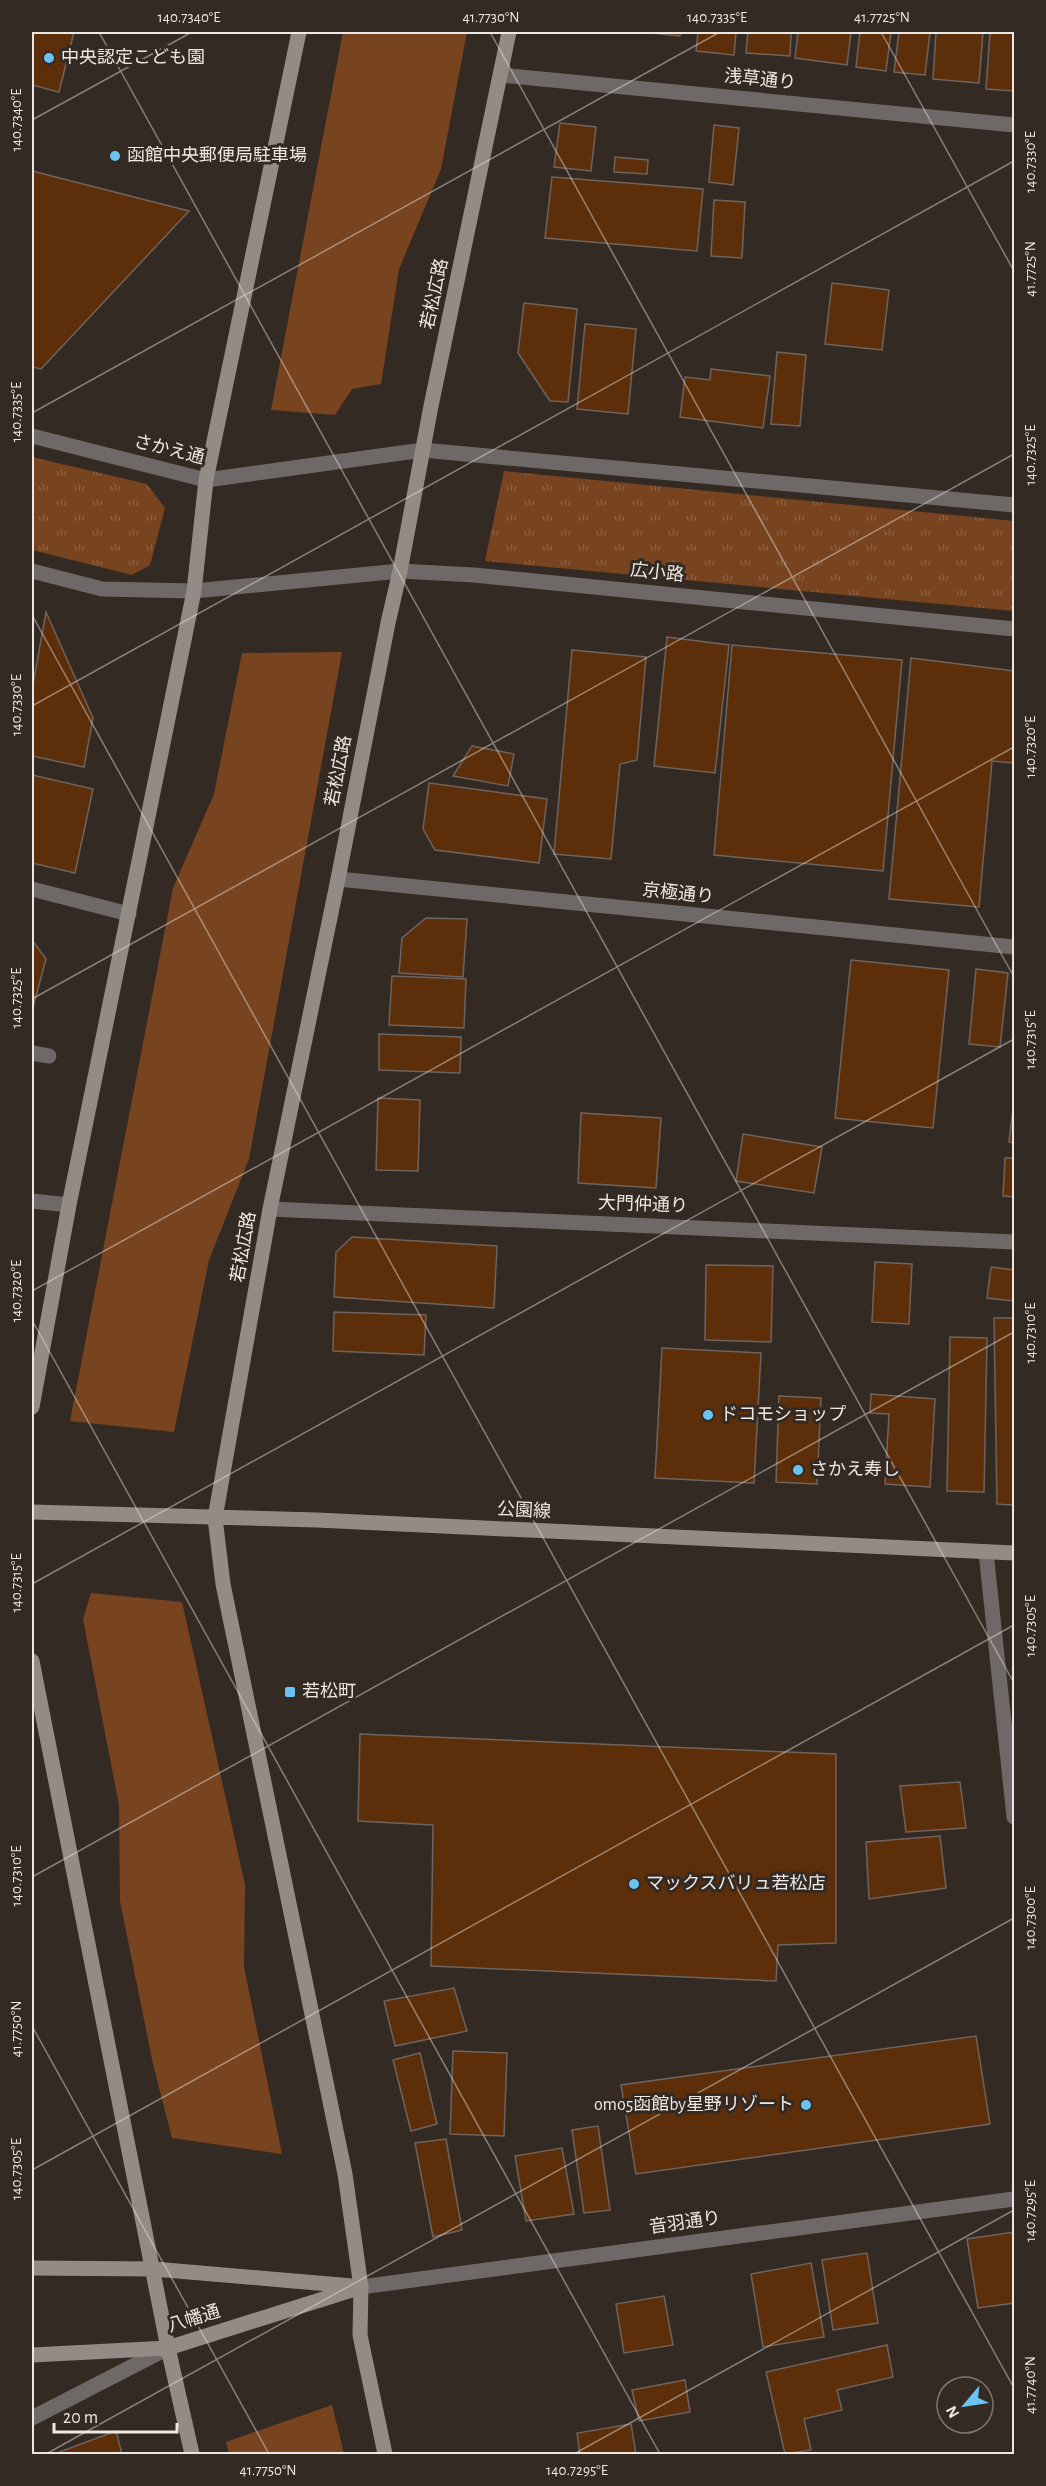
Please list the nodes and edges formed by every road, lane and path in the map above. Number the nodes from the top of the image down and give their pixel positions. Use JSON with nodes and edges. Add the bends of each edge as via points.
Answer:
{"nodes":[{"id":1,"x":299,"y":32,"type":"edge"},
{"id":2,"x":509,"y":32,"type":"edge"},
{"id":3,"x":501,"y":75,"type":"junction"},
{"id":4,"x":1014,"y":125,"type":"edge"},
{"id":5,"x":32,"y":436,"type":"edge"},
{"id":6,"x":423,"y":450,"type":"junction"},
{"id":7,"x":206,"y":480,"type":"junction"},
{"id":8,"x":1014,"y":505,"type":"edge"},
{"id":9,"x":400,"y":571,"type":"junction"},
{"id":10,"x":32,"y":572,"type":"edge"},
{"id":11,"x":194,"y":591,"type":"junction"},
{"id":12,"x":1014,"y":629,"type":"edge"},
{"id":13,"x":338,"y":879,"type":"junction"},
{"id":14,"x":32,"y":889,"type":"edge"},
{"id":15,"x":129,"y":914,"type":"junction"},
{"id":16,"x":1014,"y":947,"type":"edge"},
{"id":17,"x":32,"y":1053,"type":"edge"},
{"id":18,"x":49,"y":1056,"type":"dead end"},
{"id":19,"x":32,"y":1201,"type":"edge"},
{"id":20,"x":69,"y":1205,"type":"junction"},
{"id":21,"x":270,"y":1209,"type":"junction"},
{"id":22,"x":1014,"y":1242,"type":"edge"},
{"id":23,"x":32,"y":1407,"type":"edge"},
{"id":24,"x":32,"y":1512,"type":"edge"},
{"id":25,"x":215,"y":1518,"type":"junction"},
{"id":26,"x":986,"y":1552,"type":"junction"},
{"id":27,"x":1014,"y":1553,"type":"edge"},
{"id":28,"x":32,"y":1661,"type":"edge"},
{"id":29,"x":1014,"y":1817,"type":"edge"},
{"id":30,"x":1014,"y":2199,"type":"edge"},
{"id":31,"x":32,"y":2268,"type":"edge"},
{"id":32,"x":154,"y":2269,"type":"junction"},
{"id":33,"x":361,"y":2287,"type":"junction"},
{"id":34,"x":168,"y":2348,"type":"junction"},
{"id":35,"x":32,"y":2355,"type":"edge"},
{"id":36,"x":32,"y":2418,"type":"edge"},
{"id":37,"x":192,"y":2454,"type":"edge"},
{"id":38,"x":385,"y":2454,"type":"edge"}],
"edges":[{"from":1,"to":7,"type":"street"},
{"from":2,"to":3,"type":"street","name":"若松広路"},
{"from":3,"to":4,"type":"street","name":"浅草通り"},
{"from":3,"to":6,"type":"street","name":"若松広路"},
{"from":5,"to":7,"type":"street","name":"さかえ通"},
{"from":6,"to":7,"type":"street","name":"さかえ通"},
{"from":6,"to":8,"type":"street"},
{"from":6,"to":9,"type":"street","name":"若松広路"},
{"from":7,"to":11,"type":"street"},
{"from":9,"to":11,"type":"street","name":"広小路"},
{"from":9,"to":12,"type":"street","name":"広小路"},
{"from":9,"to":13,"type":"street","name":"若松広路"},
{"from":10,"to":11,"type":"street","via":[[102,589]]},
{"from":11,"to":15,"type":"street"},
{"from":13,"to":16,"type":"street","name":"京極通り"},
{"from":13,"to":21,"type":"street","name":"若松広路"},
{"from":14,"to":15,"type":"street"},
{"from":15,"to":20,"type":"street"},
{"from":17,"to":18,"type":"street"},
{"from":19,"to":20,"type":"street"},
{"from":20,"to":23,"type":"street"},
{"from":21,"to":22,"type":"street","name":"大門仲通り"},
{"from":21,"to":25,"type":"street","name":"若松広路"},
{"from":24,"to":25,"type":"street","name":"公園線"},
{"from":25,"to":26,"type":"street","name":"公園線"},
{"from":25,"to":33,"type":"street","name":"若松広路","via":[[223,1584],[345,2174]]},
{"from":26,"to":27,"type":"street","name":"公園線"},
{"from":26,"to":29,"type":"street"},
{"from":28,"to":32,"type":"street"},
{"from":30,"to":33,"type":"street","name":"音羽通り"},
{"from":31,"to":32,"type":"street"},
{"from":32,"to":33,"type":"street"},
{"from":32,"to":34,"type":"street"},
{"from":33,"to":34,"type":"street","name":"八幡通"},
{"from":33,"to":38,"type":"street","name":"若松広路","via":[[360,2335]]},
{"from":34,"to":35,"type":"street","name":"八幡通"},
{"from":34,"to":36,"type":"street"},
{"from":34,"to":37,"type":"street"}]}
